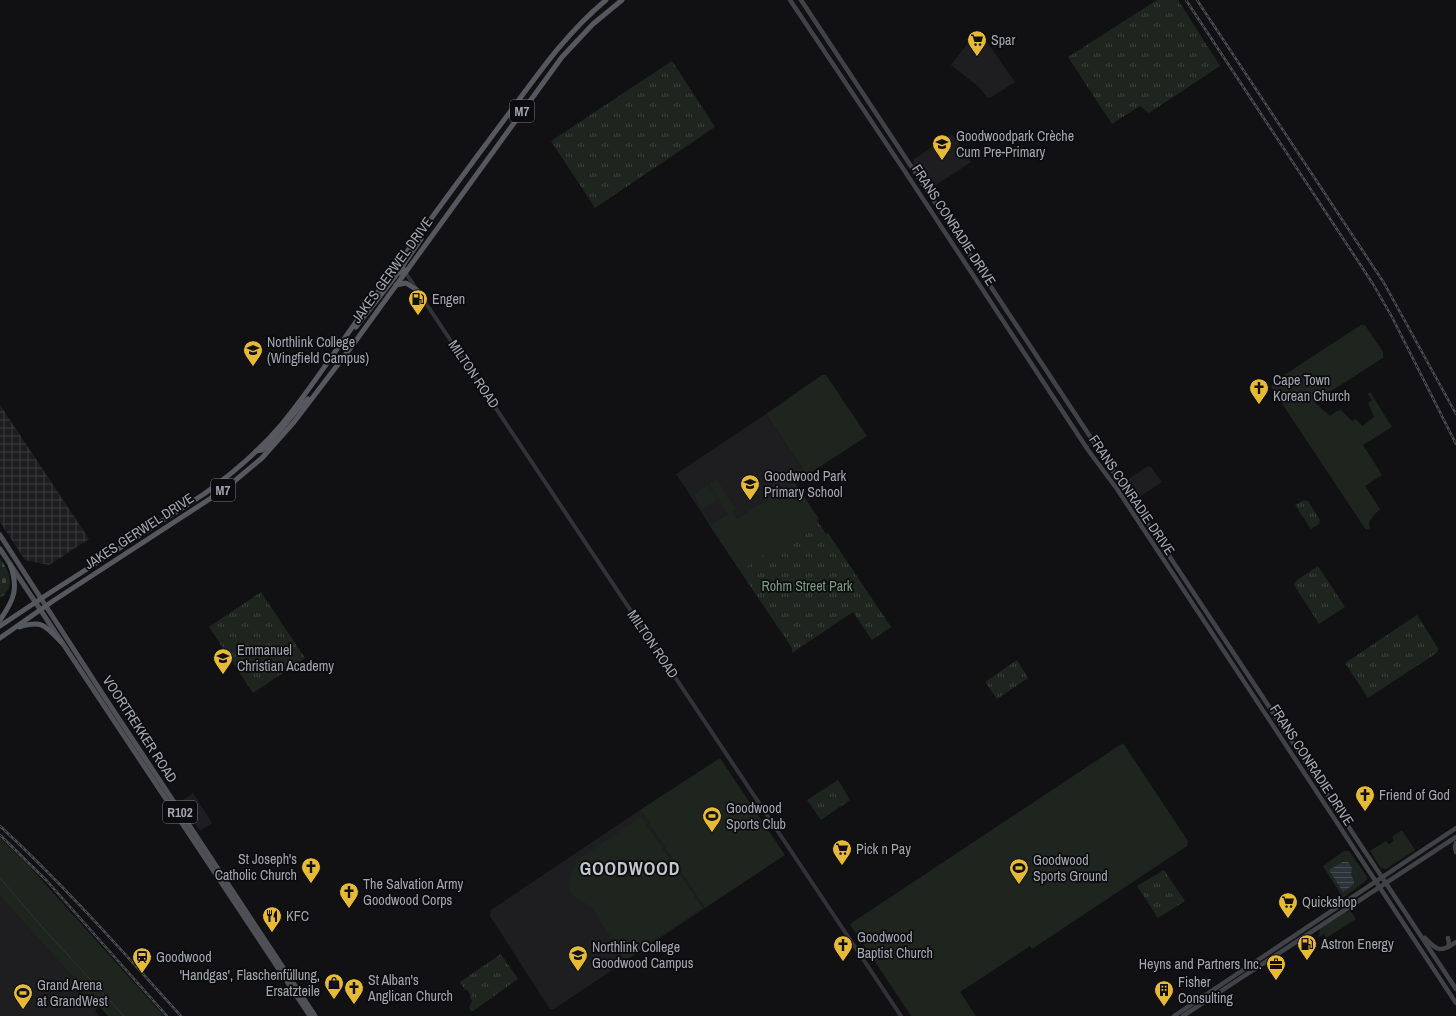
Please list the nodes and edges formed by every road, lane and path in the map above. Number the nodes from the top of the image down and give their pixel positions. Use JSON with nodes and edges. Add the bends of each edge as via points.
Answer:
{"nodes":[{"id":1,"x":606,"y":0,"type":"edge"},
{"id":2,"x":622,"y":0,"type":"edge"},
{"id":3,"x":790,"y":0,"type":"edge"},
{"id":4,"x":801,"y":0,"type":"edge"},
{"id":5,"x":426,"y":226,"type":"junction"},
{"id":6,"x":405,"y":272,"type":"junction"},
{"id":7,"x":396,"y":285,"type":"junction"},
{"id":8,"x":417,"y":290,"type":"junction"},
{"id":9,"x":349,"y":332,"type":"junction"},
{"id":10,"x":313,"y":397,"type":"junction"},
{"id":11,"x":256,"y":451,"type":"junction"},
{"id":12,"x":253,"y":466,"type":"junction"},
{"id":13,"x":0,"y":535,"type":"edge"},
{"id":14,"x":0,"y":548,"type":"edge"},
{"id":15,"x":10,"y":564,"type":"junction"},
{"id":16,"x":41,"y":598,"type":"junction"},
{"id":17,"x":35,"y":602,"type":"junction"},
{"id":18,"x":46,"y":606,"type":"junction"},
{"id":19,"x":40,"y":610,"type":"junction"},
{"id":20,"x":0,"y":620,"type":"edge"},
{"id":21,"x":0,"y":626,"type":"edge"},
{"id":22,"x":12,"y":629,"type":"junction"},
{"id":23,"x":0,"y":638,"type":"edge"},
{"id":24,"x":61,"y":642,"type":"junction"},
{"id":25,"x":1456,"y":828,"type":"edge"},
{"id":26,"x":1456,"y":837,"type":"edge"},
{"id":27,"x":1456,"y":842,"type":"edge"},
{"id":28,"x":1456,"y":852,"type":"edge"},
{"id":29,"x":1382,"y":877,"type":"junction"},
{"id":30,"x":1376,"y":881,"type":"junction"},
{"id":31,"x":1386,"y":883,"type":"junction"},
{"id":32,"x":1379,"y":887,"type":"junction"},
{"id":33,"x":1416,"y":929,"type":"junction"},
{"id":34,"x":1448,"y":938,"type":"dead end"},
{"id":35,"x":1456,"y":942,"type":"edge"},
{"id":36,"x":1448,"y":948,"type":"junction"},
{"id":37,"x":1456,"y":989,"type":"edge"},
{"id":38,"x":1456,"y":1003,"type":"edge"},
{"id":39,"x":310,"y":1016,"type":"edge"},
{"id":40,"x":315,"y":1016,"type":"edge"},
{"id":41,"x":901,"y":1016,"type":"edge"},
{"id":42,"x":1174,"y":1016,"type":"edge"},
{"id":43,"x":1183,"y":1016,"type":"edge"}],
"edges":[{"from":1,"to":5,"type":"highway","name":"JAKES GERWEL DRIVE","number":"M7","via":[[555,50]]},
{"from":2,"to":6,"type":"highway","name":"JAKES GERWEL DRIVE","number":"M7","via":[[593,24],[562,56]]},
{"from":3,"to":30,"type":"main road","name":"FRANS CONRADIE DRIVE"},
{"from":4,"to":29,"type":"main road","name":"FRANS CONRADIE DRIVE"},
{"from":5,"to":6,"type":"highway","via":[[425,233],[403,265]]},
{"from":5,"to":9,"type":"highway","name":"JAKES GERWEL DRIVE","number":"M7"},
{"from":6,"to":7,"type":"highway","name":"JAKES GERWEL DRIVE","number":"M7"},
{"from":6,"to":8,"type":"street","name":"MILTON ROAD"},
{"from":6,"to":9,"type":"highway","via":[[397,274],[358,325]]},
{"from":7,"to":8,"type":"highway","via":[[403,283]]},
{"from":7,"to":10,"type":"highway","name":"JAKES GERWEL DRIVE","number":"M7"},
{"from":8,"to":41,"type":"street","name":"MILTON ROAD"},
{"from":9,"to":11,"type":"highway","name":"JAKES GERWEL DRIVE","number":"M7","via":[[303,398]]},
{"from":10,"to":11,"type":"highway","via":[[302,404],[267,446]]},
{"from":10,"to":12,"type":"highway","name":"JAKES GERWEL DRIVE","number":"M7","via":[[278,441]]},
{"from":11,"to":12,"type":"highway"},
{"from":11,"to":16,"type":"highway","name":"JAKES GERWEL DRIVE","number":"M7","via":[[204,494]]},
{"from":12,"to":18,"type":"highway","name":"JAKES GERWEL DRIVE","number":"M7","via":[[225,489]]},
{"from":13,"to":16,"type":"main road","name":"VOORTREKKER ROAD","number":"R102"},
{"from":14,"to":15,"type":"main road","name":"VOORTREKKER ROAD","number":"R102"},
{"from":15,"to":17,"type":"main road","name":"VOORTREKKER ROAD","number":"R102"},
{"from":15,"to":20,"type":"highway","via":[[15,580],[14,594]]},
{"from":16,"to":17,"type":"highway","name":"JAKES GERWEL DRIVE","number":"M7"},
{"from":16,"to":18,"type":"main road","name":"VOORTREKKER ROAD","number":"R102"},
{"from":17,"to":19,"type":"main road","name":"VOORTREKKER ROAD","number":"R102"},
{"from":17,"to":21,"type":"highway","name":"JAKES GERWEL DRIVE","number":"M7"},
{"from":18,"to":19,"type":"highway","name":"JAKES GERWEL DRIVE","number":"M7"},
{"from":18,"to":40,"type":"main road","name":"VOORTREKKER ROAD","number":"R102"},
{"from":19,"to":22,"type":"highway","name":"JAKES GERWEL DRIVE","number":"M7"},
{"from":19,"to":24,"type":"main road","name":"VOORTREKKER ROAD","number":"R102"},
{"from":22,"to":23,"type":"highway","name":"JAKES GERWEL DRIVE","number":"M7"},
{"from":22,"to":24,"type":"highway","via":[[39,623],[47,627]]},
{"from":24,"to":39,"type":"main road","name":"VOORTREKKER ROAD","number":"R102"},
{"from":25,"to":29,"type":"main road"},
{"from":26,"to":31,"type":"main road"},
{"from":27,"to":28,"type":"main road"},
{"from":29,"to":30,"type":"main road"},
{"from":29,"to":31,"type":"main road","name":"FRANS CONRADIE DRIVE"},
{"from":30,"to":32,"type":"main road","name":"FRANS CONRADIE DRIVE"},
{"from":30,"to":42,"type":"main road"},
{"from":31,"to":32,"type":"main road"},
{"from":31,"to":33,"type":"main road","name":"FRANS CONRADIE DRIVE"},
{"from":32,"to":38,"type":"main road","name":"FRANS CONRADIE DRIVE"},
{"from":32,"to":43,"type":"main road"},
{"from":33,"to":36,"type":"main road","via":[[1435,948]]},
{"from":33,"to":37,"type":"main road","name":"FRANS CONRADIE DRIVE"},
{"from":34,"to":36,"type":"main road"},
{"from":35,"to":36,"type":"main road"}]}
